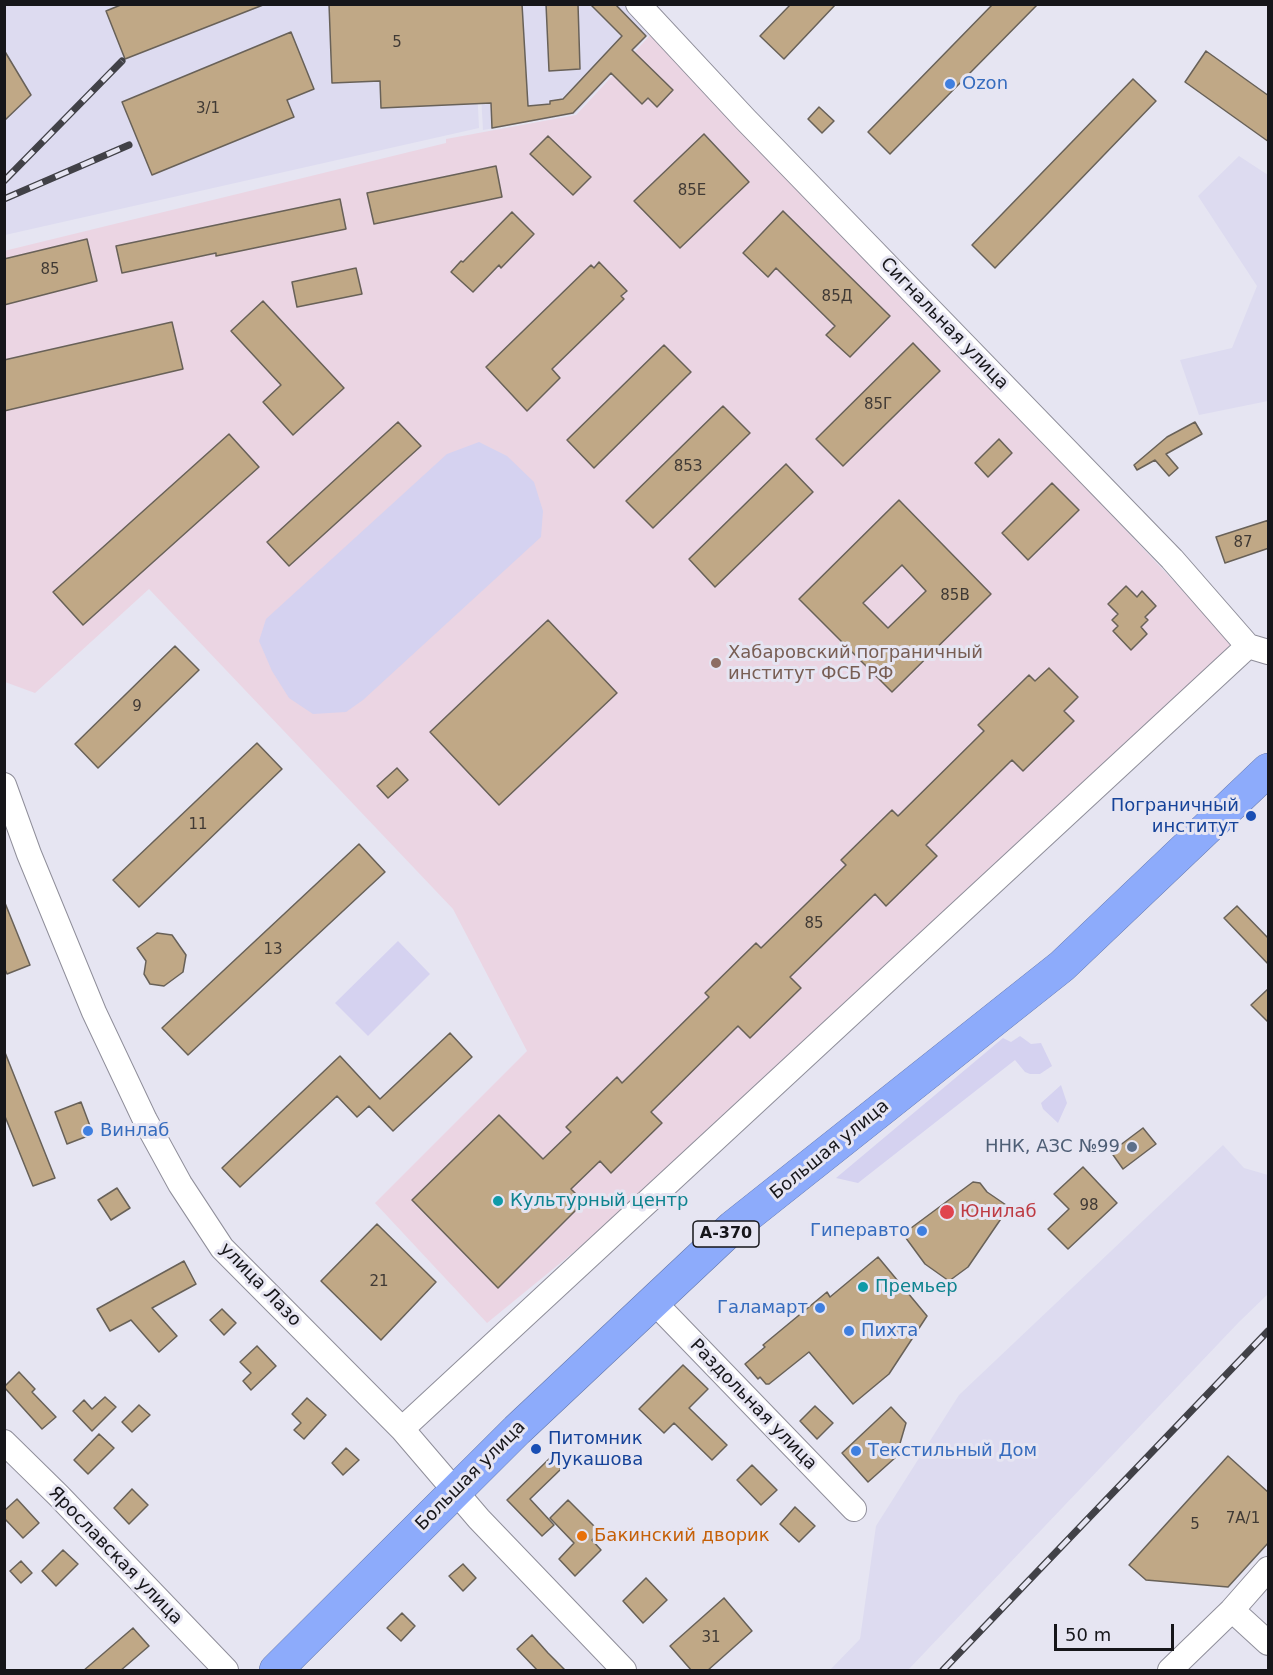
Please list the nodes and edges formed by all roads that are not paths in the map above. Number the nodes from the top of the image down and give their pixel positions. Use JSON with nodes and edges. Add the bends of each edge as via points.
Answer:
{"nodes":[{"id":1,"x":638,"y":4,"type":"edge"},
{"id":2,"x":1258,"y":649,"type":"edge"},
{"id":3,"x":1269,"y":770,"type":"edge"},
{"id":4,"x":4,"y":784,"type":"edge"},
{"id":5,"x":653,"y":1302,"type":"junction"},
{"id":6,"x":402,"y":1429,"type":"junction"},
{"id":7,"x":4,"y":1442,"type":"edge"},
{"id":8,"x":454,"y":1491,"type":"junction"},
{"id":9,"x":854,"y":1509,"type":"dead end"},
{"id":10,"x":1269,"y":1569,"type":"edge"},
{"id":11,"x":1232,"y":1610,"type":"junction"},
{"id":12,"x":1269,"y":1642,"type":"edge"},
{"id":13,"x":226,"y":1671,"type":"edge"},
{"id":14,"x":276,"y":1671,"type":"edge"},
{"id":15,"x":624,"y":1671,"type":"edge"},
{"id":16,"x":1170,"y":1671,"type":"edge"}],
"edges":[{"from":1,"to":2,"type":"street","name":"Сигнальная улица"},
{"from":2,"to":6,"type":"street"},
{"from":3,"to":5,"type":"highway","name":"Большая улица","number":"А-370","via":[[1062,966],[733,1227]]},
{"from":4,"to":6,"type":"street","name":"улица Лазо","via":[[94,1012],[180,1184],[222,1248]]},
{"from":5,"to":8,"type":"highway","name":"Большая улица","number":"А-370"},
{"from":5,"to":9,"type":"street","name":"Раздольная улица"},
{"from":6,"to":8,"type":"street","name":"улица Лазо"},
{"from":7,"to":13,"type":"street","name":"Ярославская улица"},
{"from":8,"to":14,"type":"highway","name":"Большая улица","number":"А-370"},
{"from":8,"to":15,"type":"street","name":"улица Лазо"},
{"from":10,"to":11,"type":"street"},
{"from":11,"to":12,"type":"street"},
{"from":11,"to":16,"type":"street"}]}
